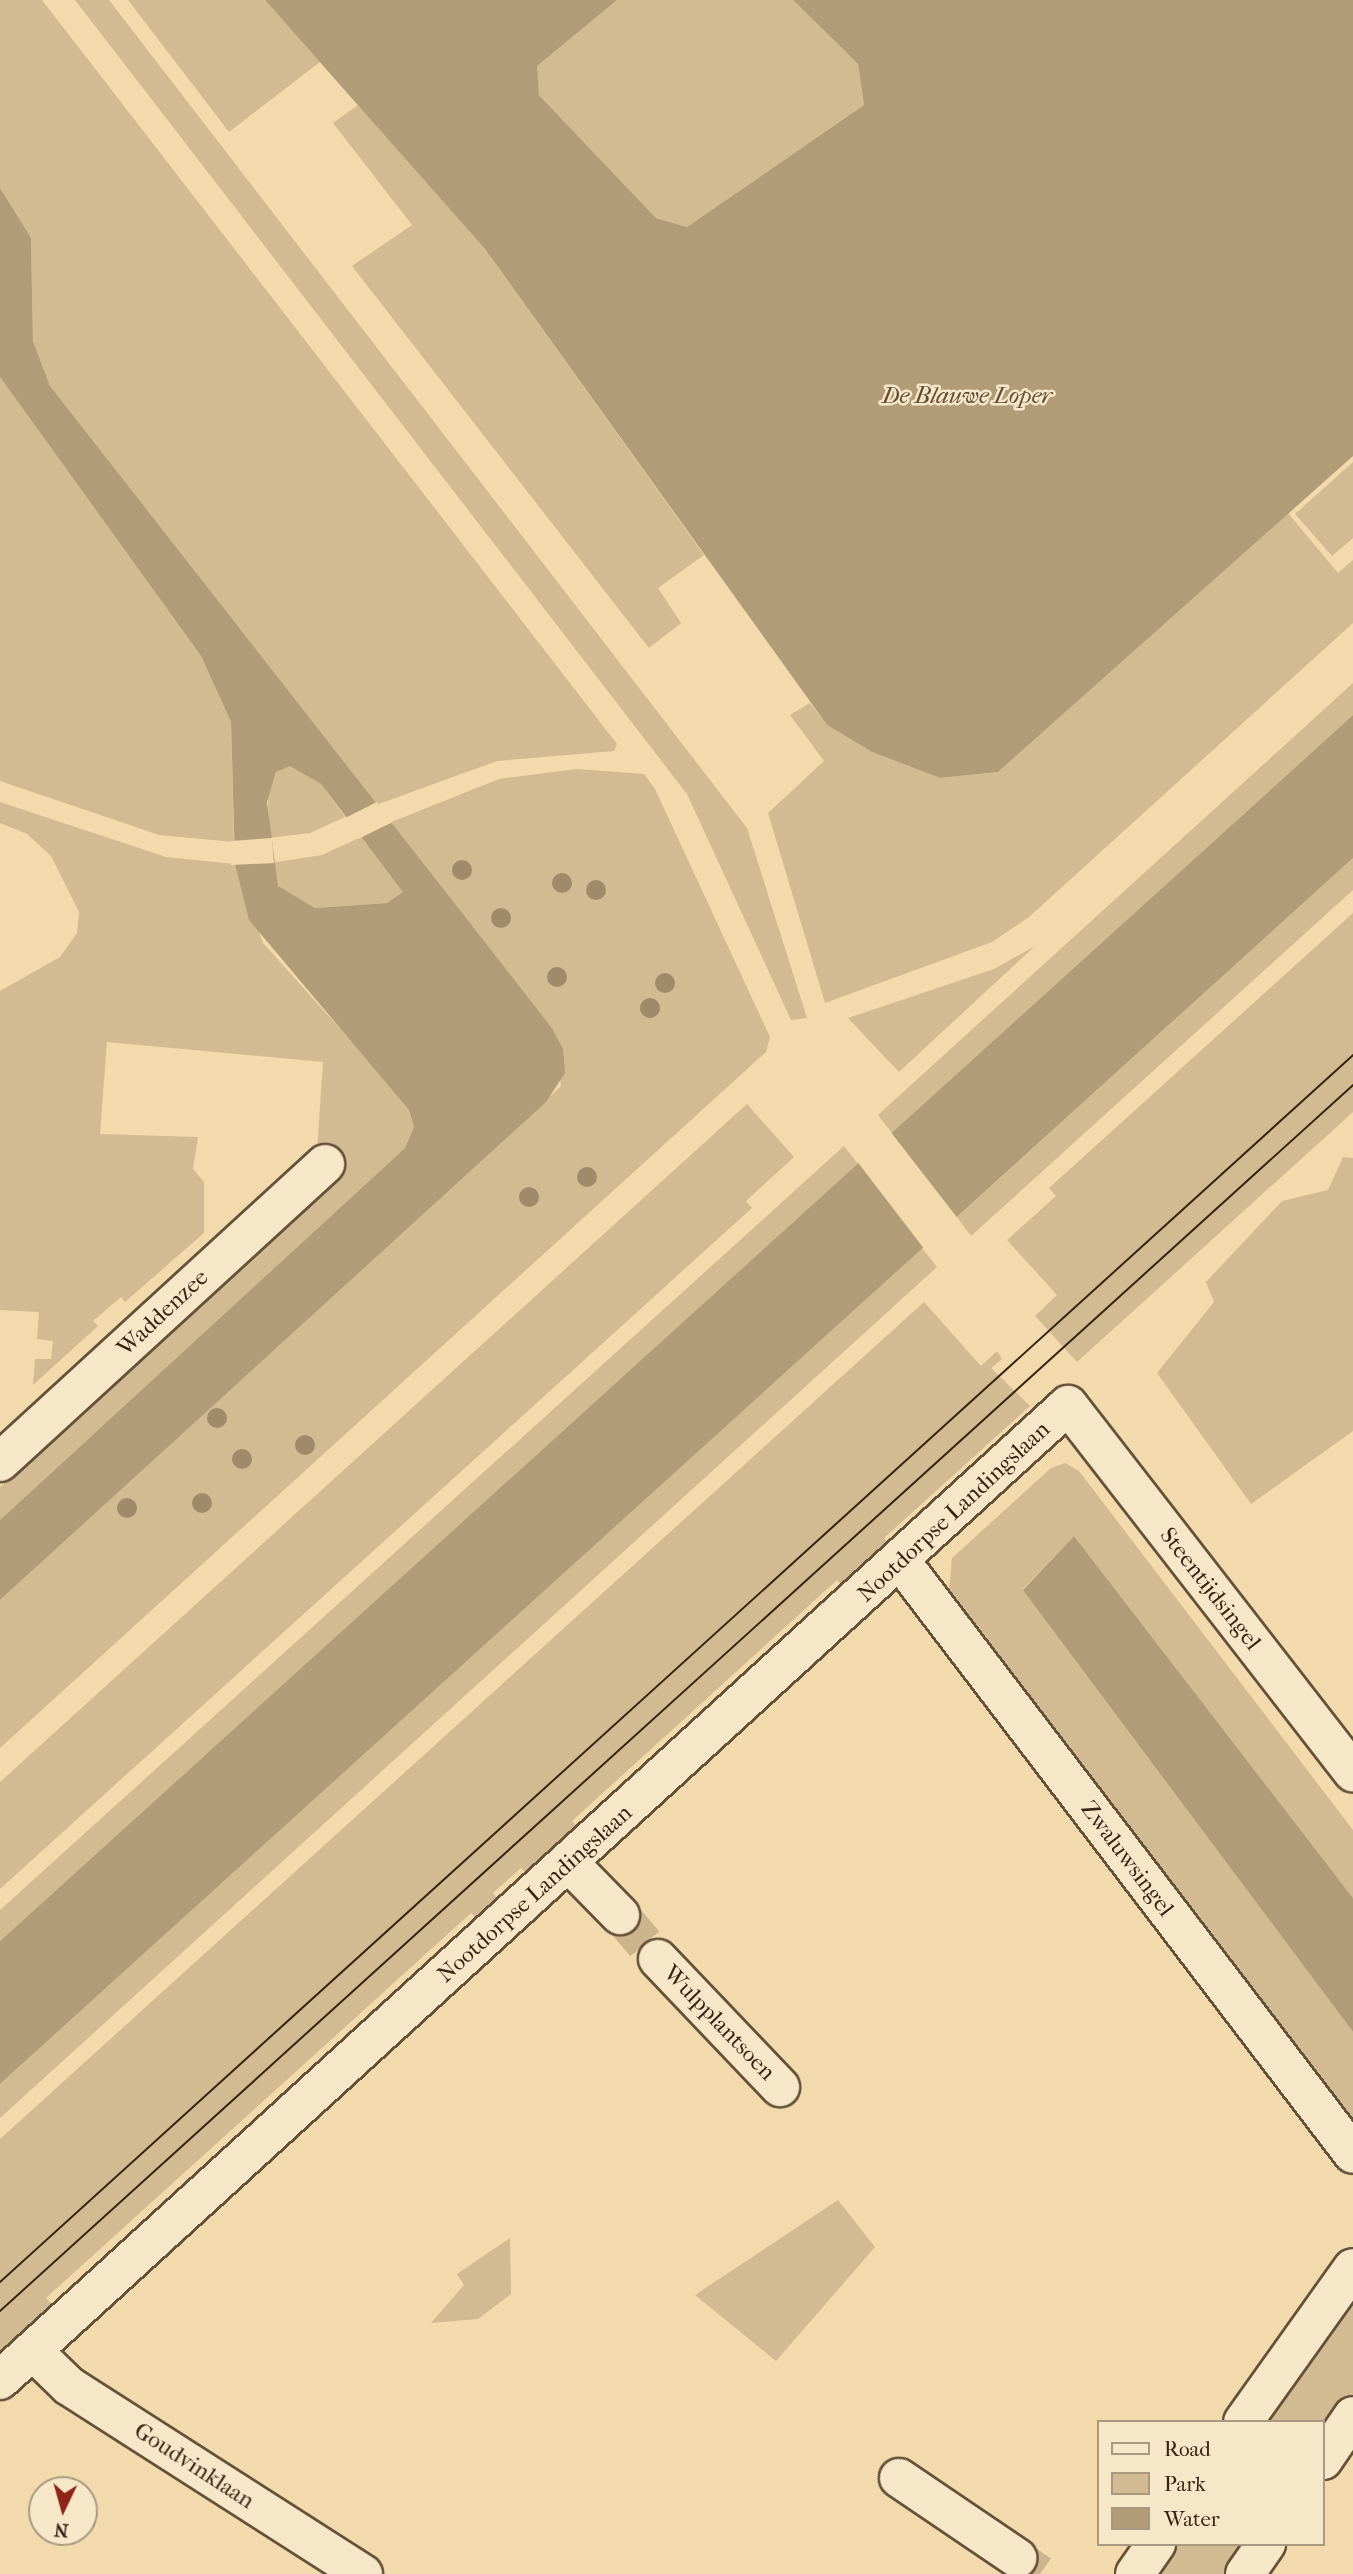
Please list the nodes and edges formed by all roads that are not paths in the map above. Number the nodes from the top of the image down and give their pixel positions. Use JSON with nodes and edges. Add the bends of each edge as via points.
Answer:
{"nodes":[{"id":1,"x":325,"y":1164,"type":"dead end"},
{"id":2,"x":1068,"y":1405,"type":"joint"},
{"id":3,"x":0,"y":1462,"type":"edge"},
{"id":4,"x":902,"y":1563,"type":"junction"},
{"id":5,"x":1353,"y":1773,"type":"edge"},
{"id":6,"x":569,"y":1863,"type":"junction"},
{"id":7,"x":620,"y":1915,"type":"tunnel mouth"},
{"id":8,"x":658,"y":1959,"type":"tunnel mouth"},
{"id":9,"x":780,"y":2087,"type":"dead end"},
{"id":10,"x":1353,"y":2154,"type":"edge"},
{"id":11,"x":1353,"y":2267,"type":"edge"},
{"id":12,"x":33,"y":2351,"type":"junction"},
{"id":13,"x":0,"y":2380,"type":"edge"},
{"id":14,"x":1353,"y":2416,"type":"edge"},
{"id":15,"x":1244,"y":2420,"type":"edge"},
{"id":16,"x":1325,"y":2457,"type":"edge"},
{"id":17,"x":899,"y":2478,"type":"dead end"},
{"id":18,"x":1155,"y":2546,"type":"edge"},
{"id":19,"x":1265,"y":2546,"type":"edge"},
{"id":20,"x":1017,"y":2558,"type":"tunnel mouth"},
{"id":21,"x":363,"y":2574,"type":"edge"},
{"id":22,"x":1135,"y":2574,"type":"edge"},
{"id":23,"x":1245,"y":2574,"type":"edge"}],
"edges":[{"from":1,"to":3,"type":"street","name":"Waddenzee"},
{"from":2,"to":4,"type":"street","name":"Nootdorpse Landingslaan"},
{"from":2,"to":5,"type":"street","name":"Steentijdsingel"},
{"from":4,"to":6,"type":"street","name":"Nootdorpse Landingslaan"},
{"from":4,"to":10,"type":"street","name":"Zwaluwsingel"},
{"from":6,"to":7,"type":"street"},
{"from":6,"to":12,"type":"street","name":"Nootdorpse Landingslaan"},
{"from":8,"to":9,"type":"street","name":"Wulpplantsoen"},
{"from":11,"to":15,"type":"street"},
{"from":12,"to":13,"type":"street","name":"Nootdorpse Landingslaan"},
{"from":12,"to":21,"type":"street","name":"Goudvinklaan","via":[[69,2386]]},
{"from":14,"to":16,"type":"street"},
{"from":17,"to":20,"type":"street"},
{"from":18,"to":22,"type":"street"},
{"from":19,"to":23,"type":"street"}]}
